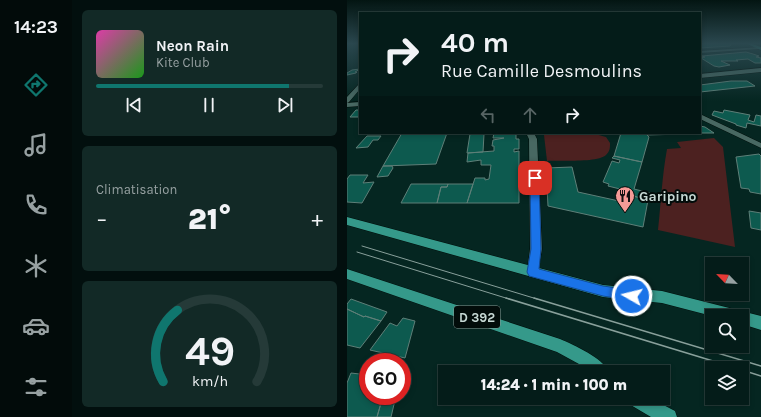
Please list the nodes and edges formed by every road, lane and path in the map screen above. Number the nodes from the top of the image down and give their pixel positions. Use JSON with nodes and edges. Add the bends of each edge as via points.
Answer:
{"nodes":[{"id":1,"x":761,"y":70,"type":"edge"},
{"id":2,"x":701,"y":76,"type":"edge"},
{"id":3,"x":359,"y":86,"type":"edge"},
{"id":4,"x":347,"y":101,"type":"edge"},
{"id":5,"x":359,"y":104,"type":"edge"},
{"id":6,"x":347,"y":105,"type":"edge"},
{"id":7,"x":701,"y":116,"type":"edge"},
{"id":8,"x":530,"y":134,"type":"edge"},
{"id":9,"x":761,"y":146,"type":"edge"},
{"id":10,"x":347,"y":221,"type":"edge"},
{"id":11,"x":533,"y":272,"type":"junction"},
{"id":12,"x":347,"y":274,"type":"edge"},
{"id":13,"x":709,"y":309,"type":"edge"},
{"id":14,"x":749,"y":320,"type":"edge"},
{"id":15,"x":761,"y":323,"type":"edge"},
{"id":16,"x":592,"y":365,"type":"edge"},
{"id":17,"x":648,"y":405,"type":"edge"},
{"id":18,"x":669,"y":417,"type":"edge"}],
"edges":[{"from":1,"to":2,"type":"street"},
{"from":3,"to":4,"type":"street"},
{"from":5,"to":6,"type":"street"},
{"from":7,"to":9,"type":"street"},
{"from":8,"to":11,"type":"street","via":[[533,139],[536,249]]},
{"from":10,"to":11,"type":"main road"},
{"from":11,"to":13,"type":"main road","via":[[603,291],[632,296],[662,297]]},
{"from":12,"to":16,"type":"main road","number":"D 392","via":[[560,346]]},
{"from":14,"to":15,"type":"main road"},
{"from":17,"to":18,"type":"main road"}]}
